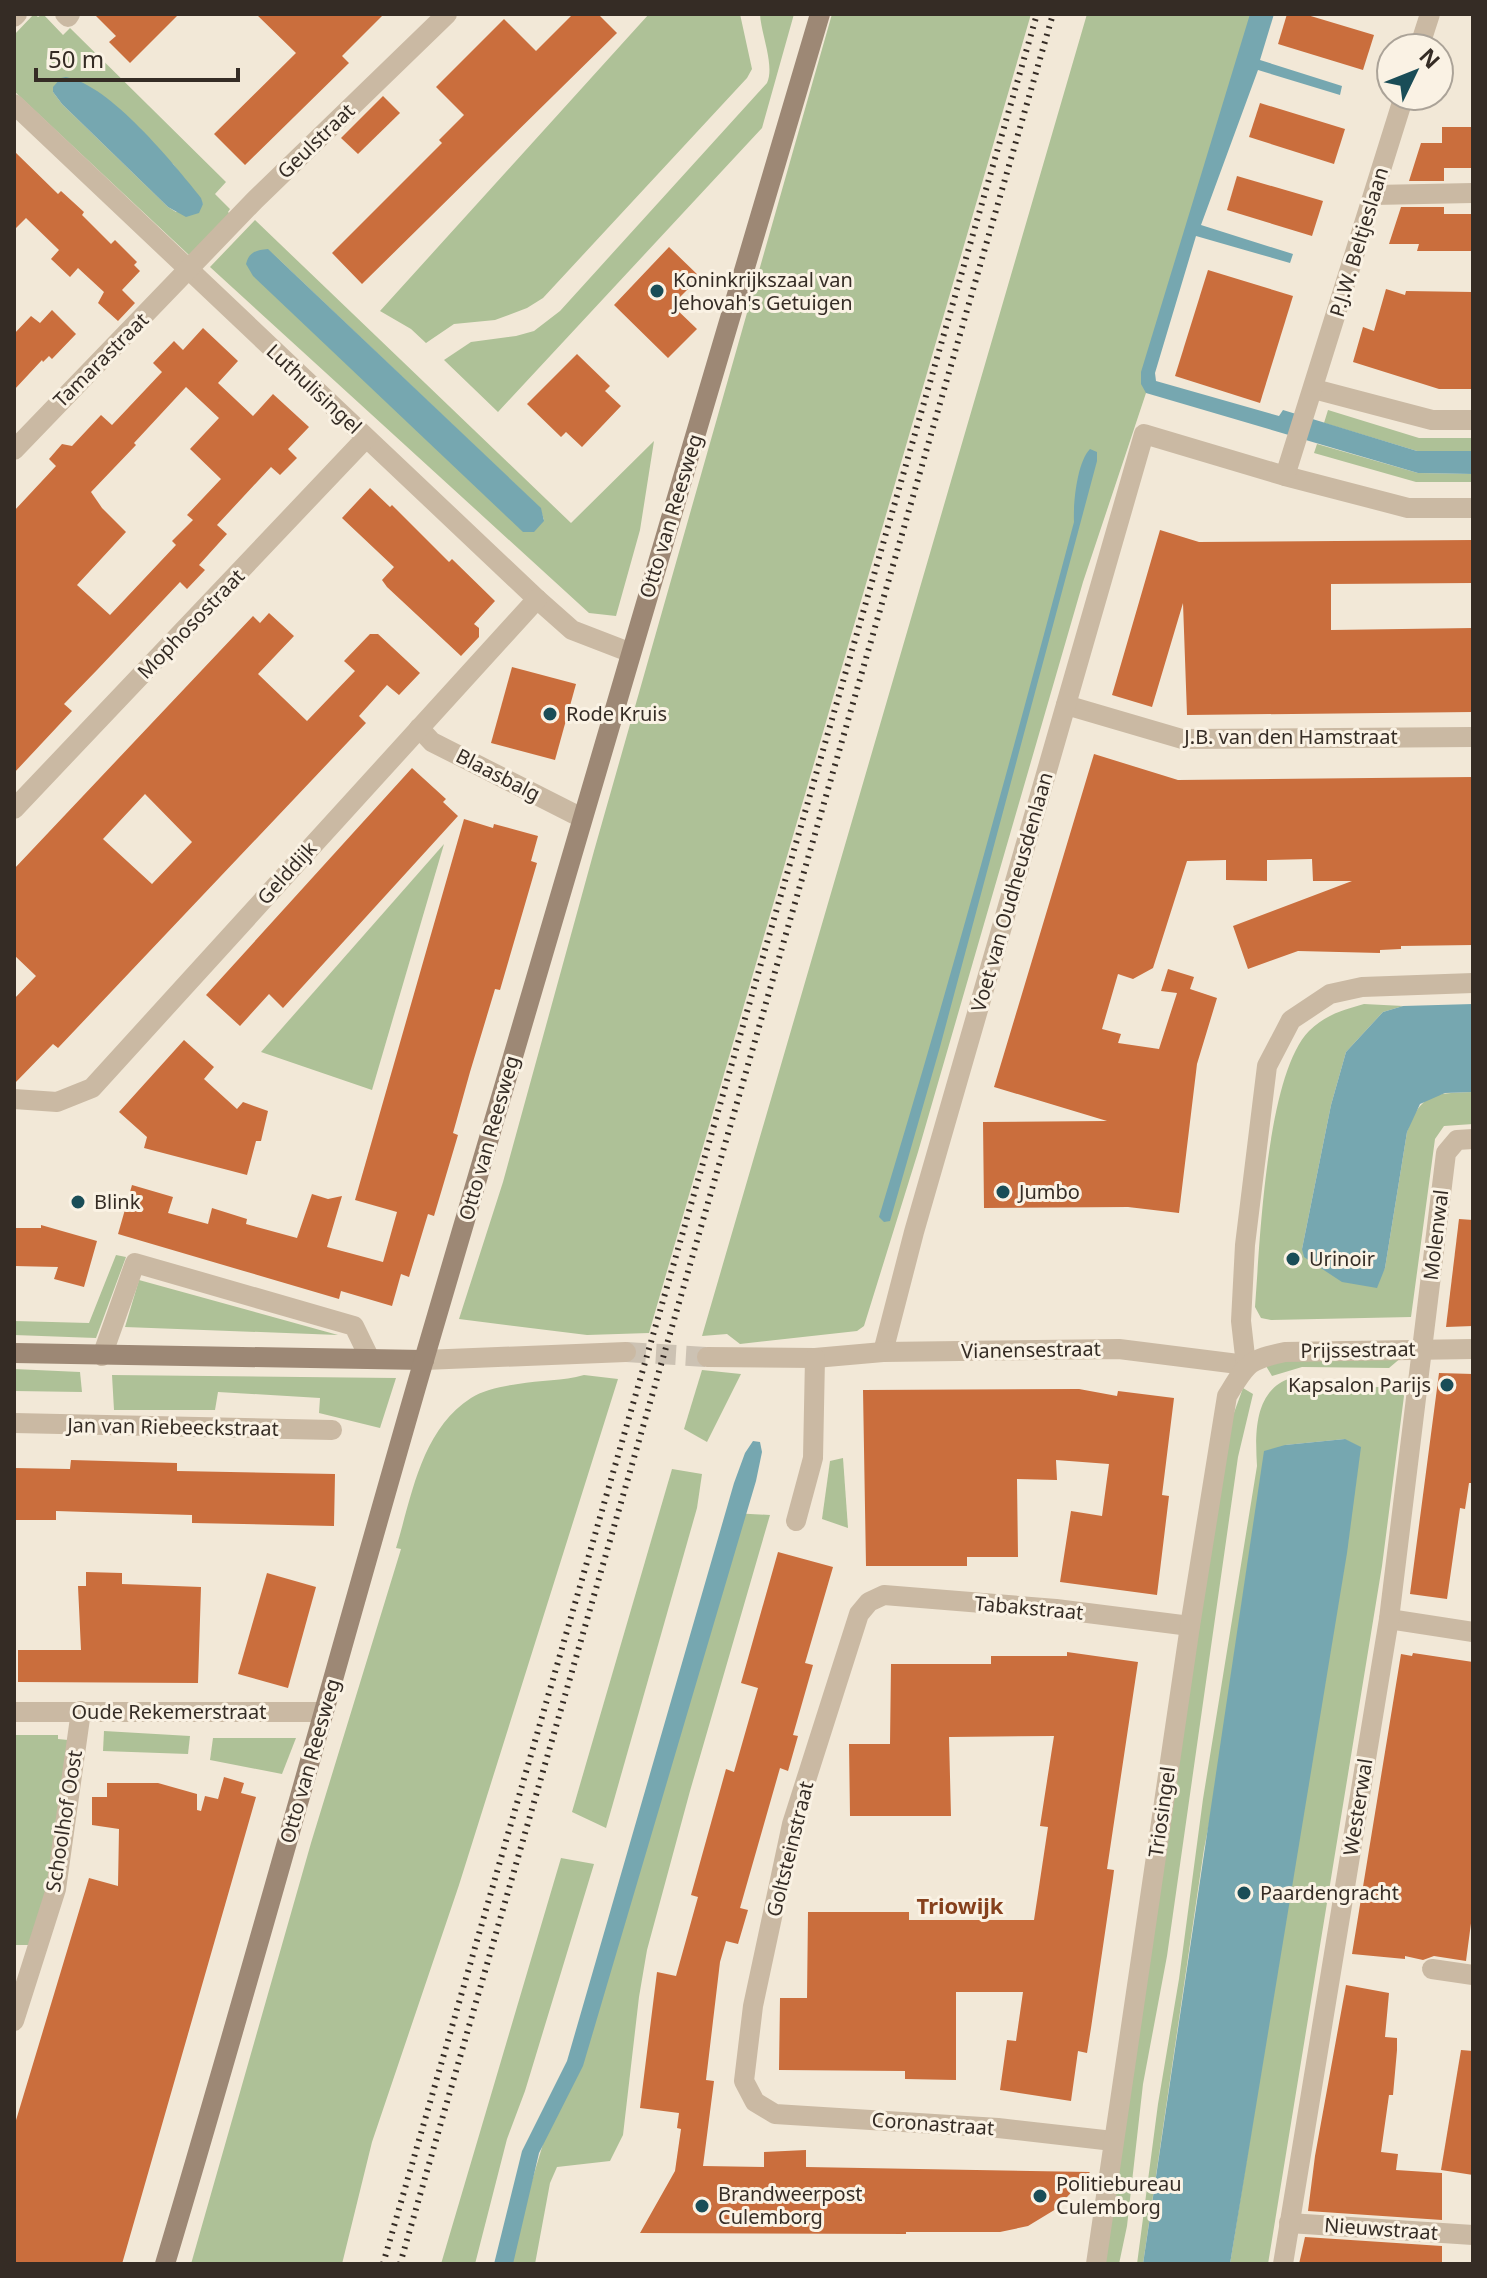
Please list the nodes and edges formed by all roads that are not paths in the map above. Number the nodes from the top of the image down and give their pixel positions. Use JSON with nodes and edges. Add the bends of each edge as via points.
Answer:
{"nodes":[{"id":1,"x":447,"y":14,"type":"edge"},
{"id":2,"x":820,"y":14,"type":"edge"},
{"id":3,"x":14,"y":104,"type":"edge"},
{"id":4,"x":1399,"y":112,"type":"edge"},
{"id":5,"x":1473,"y":193,"type":"edge"},
{"id":6,"x":1374,"y":195,"type":"junction"},
{"id":7,"x":189,"y":271,"type":"junction"},
{"id":8,"x":1311,"y":395,"type":"junction"},
{"id":9,"x":1473,"y":420,"type":"edge"},
{"id":10,"x":366,"y":438,"type":"junction"},
{"id":11,"x":14,"y":450,"type":"edge"},
{"id":12,"x":1288,"y":466,"type":"junction"},
{"id":13,"x":1473,"y":508,"type":"edge"},
{"id":14,"x":537,"y":599,"type":"junction"},
{"id":15,"x":629,"y":652,"type":"junction"},
{"id":16,"x":1066,"y":705,"type":"junction"},
{"id":17,"x":419,"y":728,"type":"junction"},
{"id":18,"x":1473,"y":737,"type":"edge"},
{"id":19,"x":14,"y":809,"type":"edge"},
{"id":20,"x":582,"y":818,"type":"junction"},
{"id":21,"x":1473,"y":983,"type":"edge"},
{"id":22,"x":14,"y":1099,"type":"edge"},
{"id":23,"x":1473,"y":1139,"type":"edge"},
{"id":24,"x":1422,"y":1348,"type":"junction"},
{"id":25,"x":1473,"y":1349,"type":"edge"},
{"id":26,"x":626,"y":1352,"type":"tunnel mouth"},
{"id":27,"x":883,"y":1352,"type":"junction"},
{"id":28,"x":14,"y":1353,"type":"edge"},
{"id":29,"x":102,"y":1356,"type":"junction"},
{"id":30,"x":707,"y":1357,"type":"tunnel mouth"},
{"id":31,"x":815,"y":1358,"type":"junction"},
{"id":32,"x":370,"y":1359,"type":"junction"},
{"id":33,"x":424,"y":1360,"type":"junction"},
{"id":34,"x":1246,"y":1365,"type":"junction"},
{"id":35,"x":14,"y":1423,"type":"edge"},
{"id":36,"x":332,"y":1430,"type":"dead end"},
{"id":37,"x":796,"y":1521,"type":"dead end"},
{"id":38,"x":869,"y":1602,"type":"joint"},
{"id":39,"x":1389,"y":1619,"type":"junction"},
{"id":40,"x":1190,"y":1626,"type":"junction"},
{"id":41,"x":1473,"y":1632,"type":"edge"},
{"id":42,"x":81,"y":1711,"type":"junction"},
{"id":43,"x":14,"y":1712,"type":"edge"},
{"id":44,"x":323,"y":1712,"type":"junction"},
{"id":45,"x":1432,"y":1969,"type":"dead end"},
{"id":46,"x":1473,"y":1975,"type":"edge"},
{"id":47,"x":14,"y":2021,"type":"edge"},
{"id":48,"x":755,"y":2102,"type":"joint"},
{"id":49,"x":1113,"y":2141,"type":"junction"},
{"id":50,"x":1289,"y":2223,"type":"junction"},
{"id":51,"x":1473,"y":2235,"type":"edge"},
{"id":52,"x":165,"y":2264,"type":"edge"},
{"id":53,"x":1096,"y":2264,"type":"edge"},
{"id":54,"x":1283,"y":2264,"type":"edge"}],
"edges":[{"from":1,"to":7,"type":"street","name":"Geulstraat"},
{"from":2,"to":15,"type":"street","name":"Otto van Reesweg"},
{"from":3,"to":7,"type":"street","name":"Luthulisingel"},
{"from":4,"to":6,"type":"street","name":"P.J.W. Beltjeslaan"},
{"from":5,"to":6,"type":"street"},
{"from":6,"to":8,"type":"street","name":"P.J.W. Beltjeslaan"},
{"from":7,"to":10,"type":"street","name":"Luthulisingel"},
{"from":7,"to":11,"type":"street","name":"Tamarastraat"},
{"from":8,"to":9,"type":"street","via":[[1432,420]]},
{"from":8,"to":12,"type":"street","name":"P.J.W. Beltjeslaan"},
{"from":10,"to":14,"type":"street","name":"Luthulisingel"},
{"from":10,"to":19,"type":"street","name":"Mophosostraat"},
{"from":12,"to":13,"type":"street","via":[[1408,508]]},
{"from":12,"to":16,"type":"street","name":"Voet van Oudheusdenlaan","via":[[1144,434]]},
{"from":14,"to":15,"type":"street","name":"Luthulisingel","via":[[572,630]]},
{"from":14,"to":17,"type":"street","name":"Gelddijk"},
{"from":15,"to":20,"type":"street","name":"Otto van Reesweg"},
{"from":16,"to":18,"type":"street","name":"J.B. van den Hamstraat","via":[[1182,739]]},
{"from":16,"to":27,"type":"street","name":"Voet van Oudheusdenlaan"},
{"from":17,"to":20,"type":"street","name":"Blaasbalg","via":[[432,742]]},
{"from":17,"to":22,"type":"street","name":"Gelddijk","via":[[92,1088],[57,1102]]},
{"from":20,"to":33,"type":"street","name":"Otto van Reesweg"},
{"from":21,"to":34,"type":"street","via":[[1362,987],[1330,994],[1291,1020],[1267,1066],[1245,1245],[1241,1321]]},
{"from":23,"to":24,"type":"street","name":"Molenwal","via":[[1457,1140],[1446,1153]]},
{"from":24,"to":25,"type":"street","name":"Prijssestraat"},
{"from":24,"to":34,"type":"street","name":"Prijssestraat","via":[[1285,1352]]},
{"from":24,"to":39,"type":"street","name":"Westerwal"},
{"from":26,"to":33,"type":"street"},
{"from":27,"to":31,"type":"street","name":"Vianensestraat"},
{"from":27,"to":34,"type":"street","name":"Vianensestraat","via":[[1119,1349]]},
{"from":28,"to":29,"type":"street"},
{"from":29,"to":32,"type":"street"},
{"from":29,"to":32,"type":"street","via":[[135,1263],[354,1326]]},
{"from":30,"to":31,"type":"street","name":"Vianensestraat"},
{"from":31,"to":37,"type":"street","via":[[813,1458]]},
{"from":32,"to":33,"type":"street"},
{"from":33,"to":44,"type":"street","name":"Otto van Reesweg"},
{"from":34,"to":40,"type":"street","name":"Triosingel","via":[[1227,1396]]},
{"from":35,"to":36,"type":"street","name":"Jan van Riebeeckstraat"},
{"from":38,"to":40,"type":"street","name":"Tabakstraat","via":[[884,1595]]},
{"from":38,"to":48,"type":"street","name":"Goltsteinstraat","via":[[859,1614],[789,1838],[753,2006],[744,2081]]},
{"from":39,"to":41,"type":"street"},
{"from":39,"to":50,"type":"street","name":"Westerwal"},
{"from":40,"to":49,"type":"street","name":"Triosingel"},
{"from":42,"to":43,"type":"street","name":"Oude Rekemerstraat"},
{"from":42,"to":44,"type":"street","name":"Oude Rekemerstraat"},
{"from":42,"to":47,"type":"street","name":"Schoolhof Oost","via":[[56,1889]]},
{"from":44,"to":52,"type":"street","name":"Otto van Reesweg"},
{"from":45,"to":46,"type":"street"},
{"from":48,"to":49,"type":"street","name":"Coronastraat","via":[[775,2114]]},
{"from":49,"to":53,"type":"street","name":"Triosingel"},
{"from":50,"to":51,"type":"street","name":"Nieuwstraat"},
{"from":50,"to":54,"type":"street","name":"Westerwal"}]}
